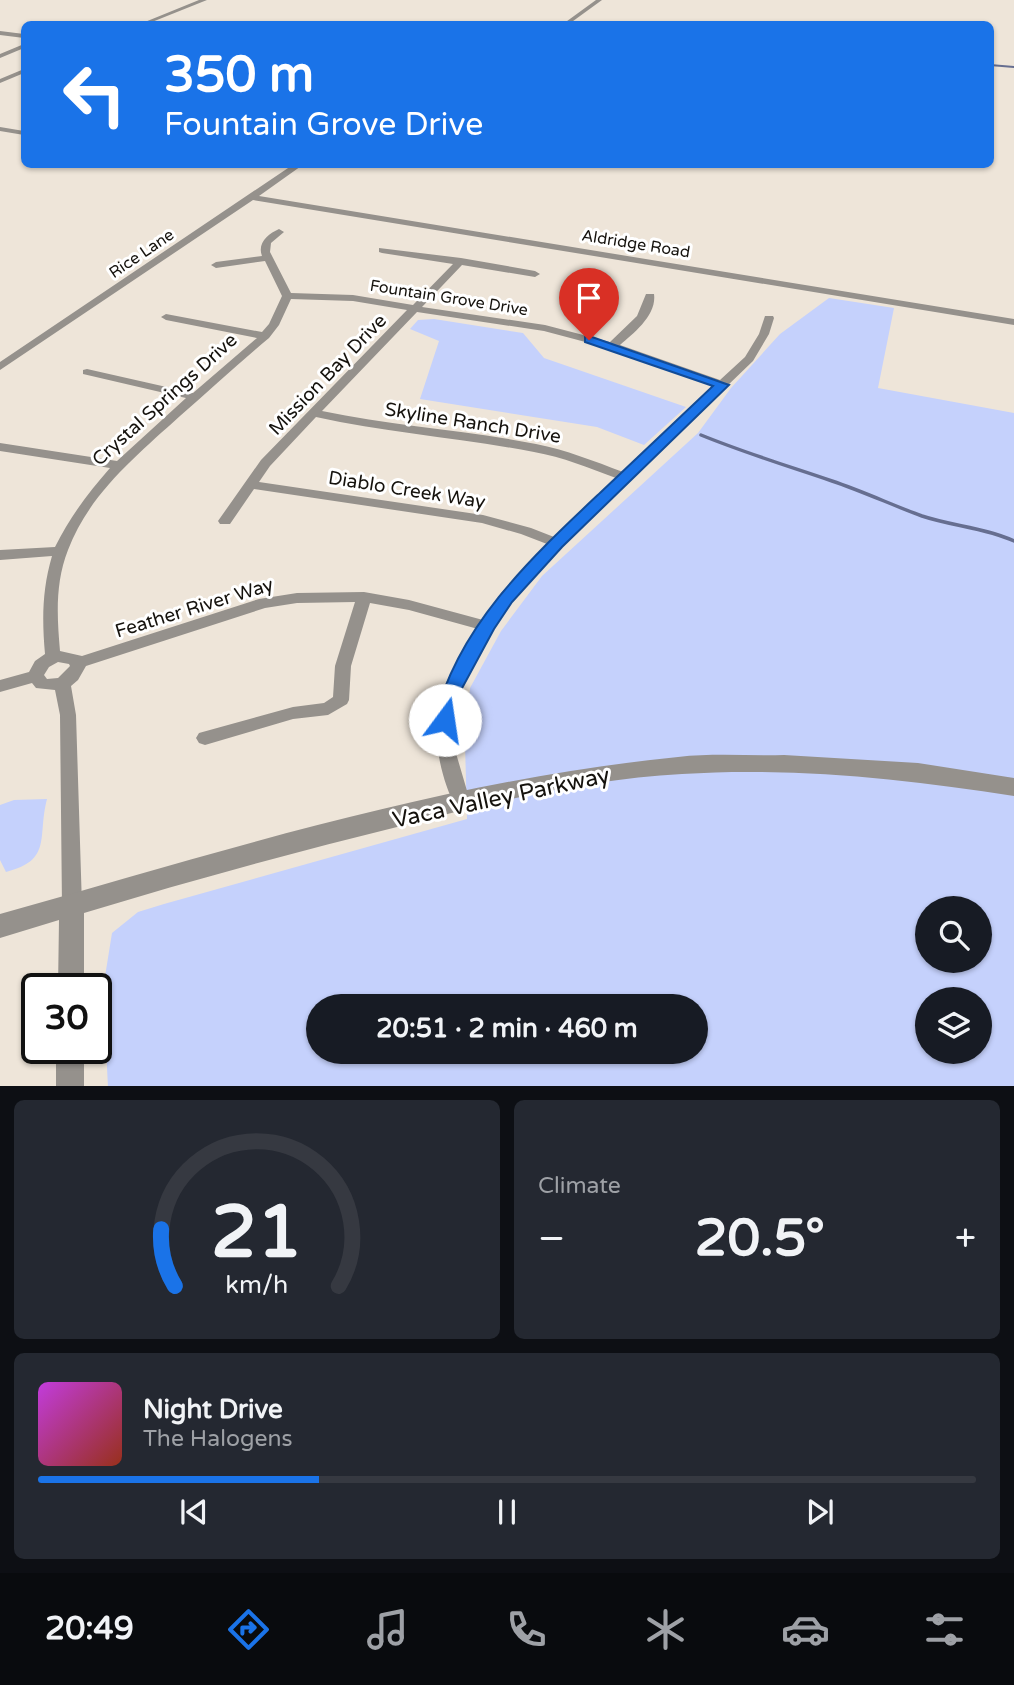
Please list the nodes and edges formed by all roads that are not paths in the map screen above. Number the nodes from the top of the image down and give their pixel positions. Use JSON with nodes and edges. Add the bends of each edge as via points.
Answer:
{"nodes":[{"id":1,"x":204,"y":0,"type":"edge"},
{"id":2,"x":599,"y":0,"type":"edge"},
{"id":3,"x":151,"y":21,"type":"edge"},
{"id":4,"x":570,"y":21,"type":"edge"},
{"id":5,"x":0,"y":33,"type":"edge"},
{"id":6,"x":21,"y":36,"type":"edge"},
{"id":7,"x":21,"y":47,"type":"edge"},
{"id":8,"x":0,"y":56,"type":"edge"},
{"id":9,"x":21,"y":72,"type":"edge"},
{"id":10,"x":0,"y":81,"type":"edge"},
{"id":11,"x":0,"y":129,"type":"edge"},
{"id":12,"x":21,"y":132,"type":"edge"},
{"id":13,"x":294,"y":168,"type":"edge"},
{"id":14,"x":252,"y":197,"type":"junction"},
{"id":15,"x":279,"y":232,"type":"dead end"},
{"id":16,"x":382,"y":250,"type":"dead end"},
{"id":17,"x":267,"y":258,"type":"junction"},
{"id":18,"x":461,"y":261,"type":"junction"},
{"id":19,"x":216,"y":265,"type":"dead end"},
{"id":20,"x":535,"y":274,"type":"dead end"},
{"id":21,"x":287,"y":296,"type":"junction"},
{"id":22,"x":650,"y":296,"type":"dead end"},
{"id":23,"x":415,"y":308,"type":"junction"},
{"id":24,"x":166,"y":317,"type":"dead end"},
{"id":25,"x":769,"y":318,"type":"dead end"},
{"id":26,"x":1014,"y":322,"type":"edge"},
{"id":27,"x":265,"y":336,"type":"junction"},
{"id":28,"x":612,"y":346,"type":"junction"},
{"id":29,"x":0,"y":367,"type":"edge"},
{"id":30,"x":88,"y":372,"type":"dead end"},
{"id":31,"x":722,"y":385,"type":"junction"},
{"id":32,"x":195,"y":397,"type":"junction"},
{"id":33,"x":313,"y":413,"type":"junction"},
{"id":34,"x":0,"y":447,"type":"edge"},
{"id":35,"x":117,"y":465,"type":"junction"},
{"id":36,"x":625,"y":477,"type":"junction"},
{"id":37,"x":249,"y":484,"type":"junction"},
{"id":38,"x":225,"y":521,"type":"dead end"},
{"id":39,"x":556,"y":543,"type":"junction"},
{"id":40,"x":60,"y":551,"type":"junction"},
{"id":41,"x":0,"y":555,"type":"edge"},
{"id":42,"x":364,"y":597,"type":"junction"},
{"id":43,"x":487,"y":626,"type":"junction"},
{"id":44,"x":52,"y":657,"type":"junction"},
{"id":45,"x":78,"y":663,"type":"junction"},
{"id":46,"x":36,"y":676,"type":"junction"},
{"id":47,"x":62,"y":683,"type":"junction"},
{"id":48,"x":0,"y":686,"type":"edge"},
{"id":49,"x":205,"y":738,"type":"dead end"},
{"id":50,"x":1014,"y":787,"type":"edge"},
{"id":51,"x":461,"y":801,"type":"junction"},
{"id":52,"x":72,"y":906,"type":"junction"},
{"id":53,"x":0,"y":926,"type":"edge"},
{"id":54,"x":71,"y":973,"type":"edge"},
{"id":55,"x":71,"y":1064,"type":"edge"},
{"id":56,"x":70,"y":1086,"type":"edge"}],
"edges":[{"from":1,"to":3,"type":"street"},
{"from":2,"to":4,"type":"street"},
{"from":5,"to":6,"type":"street"},
{"from":7,"to":8,"type":"street"},
{"from":9,"to":10,"type":"street"},
{"from":11,"to":12,"type":"street"},
{"from":13,"to":14,"type":"street","name":"Rice Lane"},
{"from":14,"to":26,"type":"street","name":"Aldridge Road"},
{"from":14,"to":29,"type":"street","name":"Rice Lane"},
{"from":15,"to":17,"type":"street","via":[[264,245]]},
{"from":16,"to":18,"type":"street"},
{"from":17,"to":19,"type":"street"},
{"from":17,"to":21,"type":"street"},
{"from":18,"to":20,"type":"street"},
{"from":18,"to":23,"type":"street","name":"Mission Bay Drive"},
{"from":21,"to":23,"type":"street","name":"Fountain Grove Drive","via":[[353,298]]},
{"from":21,"to":27,"type":"street","name":"Crystal Springs Drive"},
{"from":22,"to":28,"type":"street","via":[[635,327]]},
{"from":23,"to":28,"type":"street","name":"Fountain Grove Drive","via":[[545,328]]},
{"from":23,"to":33,"type":"street","name":"Mission Bay Drive"},
{"from":24,"to":27,"type":"street"},
{"from":25,"to":31,"type":"street","via":[[749,359]]},
{"from":27,"to":32,"type":"street","name":"Crystal Springs Drive"},
{"from":28,"to":31,"type":"street","name":"Fountain Grove Drive"},
{"from":30,"to":32,"type":"street"},
{"from":31,"to":36,"type":"street"},
{"from":32,"to":35,"type":"street","name":"Crystal Springs Drive"},
{"from":33,"to":36,"type":"street","name":"Skyline Ranch Drive","via":[[535,448]]},
{"from":33,"to":37,"type":"street","name":"Mission Bay Drive"},
{"from":34,"to":35,"type":"street"},
{"from":35,"to":40,"type":"street","name":"Crystal Springs Drive","via":[[76,518]]},
{"from":36,"to":39,"type":"street"},
{"from":37,"to":38,"type":"street","name":"Mission Bay Drive"},
{"from":37,"to":39,"type":"street","name":"Diablo Creek Way","via":[[483,519]]},
{"from":39,"to":43,"type":"street","via":[[506,597]]},
{"from":40,"to":41,"type":"street"},
{"from":40,"to":44,"type":"street","name":"Crystal Springs Drive","via":[[49,603]]},
{"from":42,"to":43,"type":"street","name":"Feather River Way"},
{"from":42,"to":45,"type":"street","name":"Feather River Way","via":[[264,603]]},
{"from":42,"to":49,"type":"street","via":[[340,678],[341,700],[328,709],[293,713]]},
{"from":43,"to":51,"type":"street","via":[[447,706],[444,743]]},
{"from":44,"to":45,"type":"street","via":[[71,656]]},
{"from":44,"to":46,"type":"street","via":[[40,665]]},
{"from":45,"to":47,"type":"street","via":[[76,672]]},
{"from":46,"to":47,"type":"street","via":[[43,684]]},
{"from":46,"to":48,"type":"street"},
{"from":47,"to":52,"type":"street","via":[[69,727]]},
{"from":50,"to":51,"type":"street","name":"Vaca Valley Parkway","via":[[847,766],[681,765],[574,778]]},
{"from":51,"to":52,"type":"street","name":"Vaca Valley Parkway","via":[[243,855]]},
{"from":52,"to":53,"type":"street","name":"Vaca Valley Parkway"},
{"from":52,"to":54,"type":"street"},
{"from":55,"to":56,"type":"street"}]}
